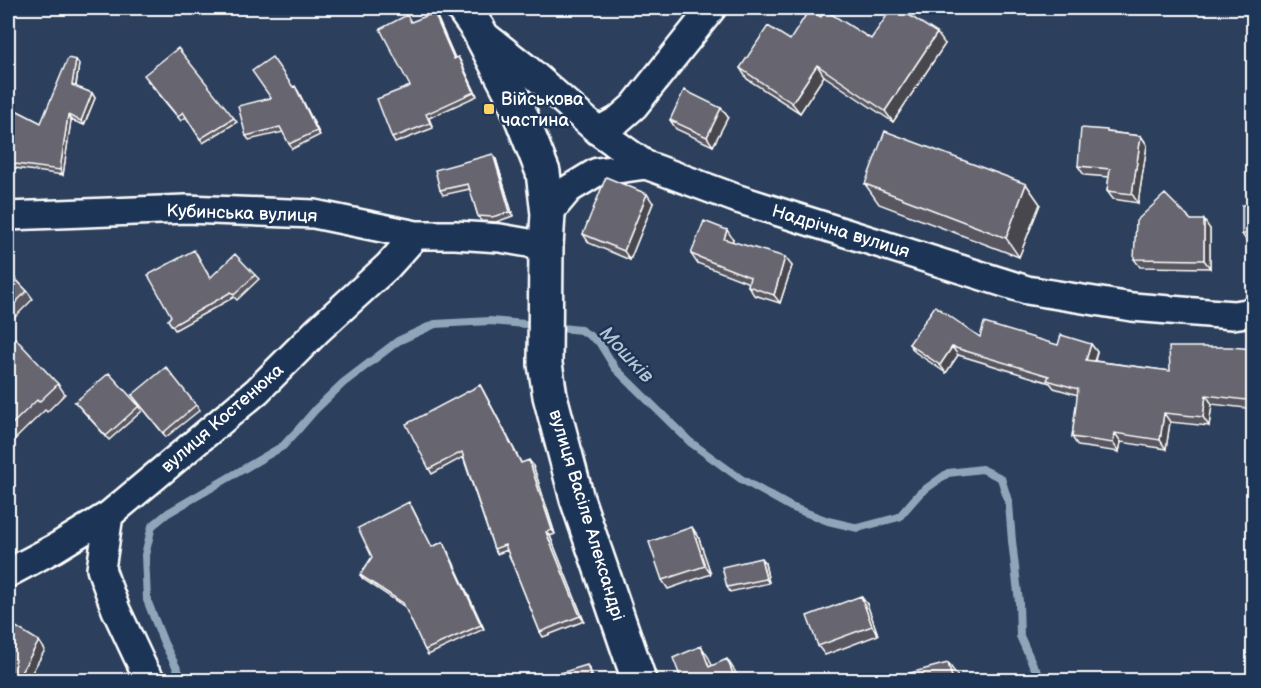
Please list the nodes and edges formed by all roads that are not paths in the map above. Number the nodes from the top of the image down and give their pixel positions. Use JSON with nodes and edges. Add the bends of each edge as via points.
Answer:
{"nodes":[{"id":1,"x":711,"y":8,"type":"edge"},
{"id":2,"x":470,"y":18,"type":"edge"},
{"id":3,"x":598,"y":132,"type":"junction"},
{"id":4,"x":646,"y":165,"type":"junction"},
{"id":5,"x":8,"y":216,"type":"edge"},
{"id":6,"x":547,"y":230,"type":"junction"},
{"id":7,"x":416,"y":235,"type":"junction"},
{"id":8,"x":1254,"y":312,"type":"edge"},
{"id":9,"x":109,"y":515,"type":"junction"},
{"id":10,"x":8,"y":573,"type":"edge"},
{"id":11,"x":151,"y":681,"type":"edge"},
{"id":12,"x":639,"y":681,"type":"edge"}],
"edges":[{"from":1,"to":3,"type":"street","via":[[634,106]]},
{"from":2,"to":3,"type":"street","name":"Надрічна вулиця"},
{"from":2,"to":6,"type":"main road","name":"вулиця Васіле Александрі","via":[[513,96],[543,172]]},
{"from":3,"to":4,"type":"street","name":"Надрічна вулиця"},
{"from":4,"to":6,"type":"street","via":[[597,172],[569,189]]},
{"from":4,"to":8,"type":"street","name":"Надрічна вулиця","via":[[738,199],[1027,290],[1132,307],[1233,315]]},
{"from":5,"to":7,"type":"street","name":"Кубинська вулиця","via":[[186,209],[314,214]]},
{"from":6,"to":7,"type":"street","name":"Кубинська вулиця","via":[[500,238]]},
{"from":6,"to":12,"type":"main road","name":"вулиця Васіле Александрі","via":[[545,364],[550,396],[578,499]]},
{"from":7,"to":9,"type":"street","name":"вулиця Костенюка","via":[[388,267],[257,391]]},
{"from":9,"to":10,"type":"street","name":"вулиця Костенюка"},
{"from":9,"to":11,"type":"street","via":[[101,569],[116,610]]}]}
